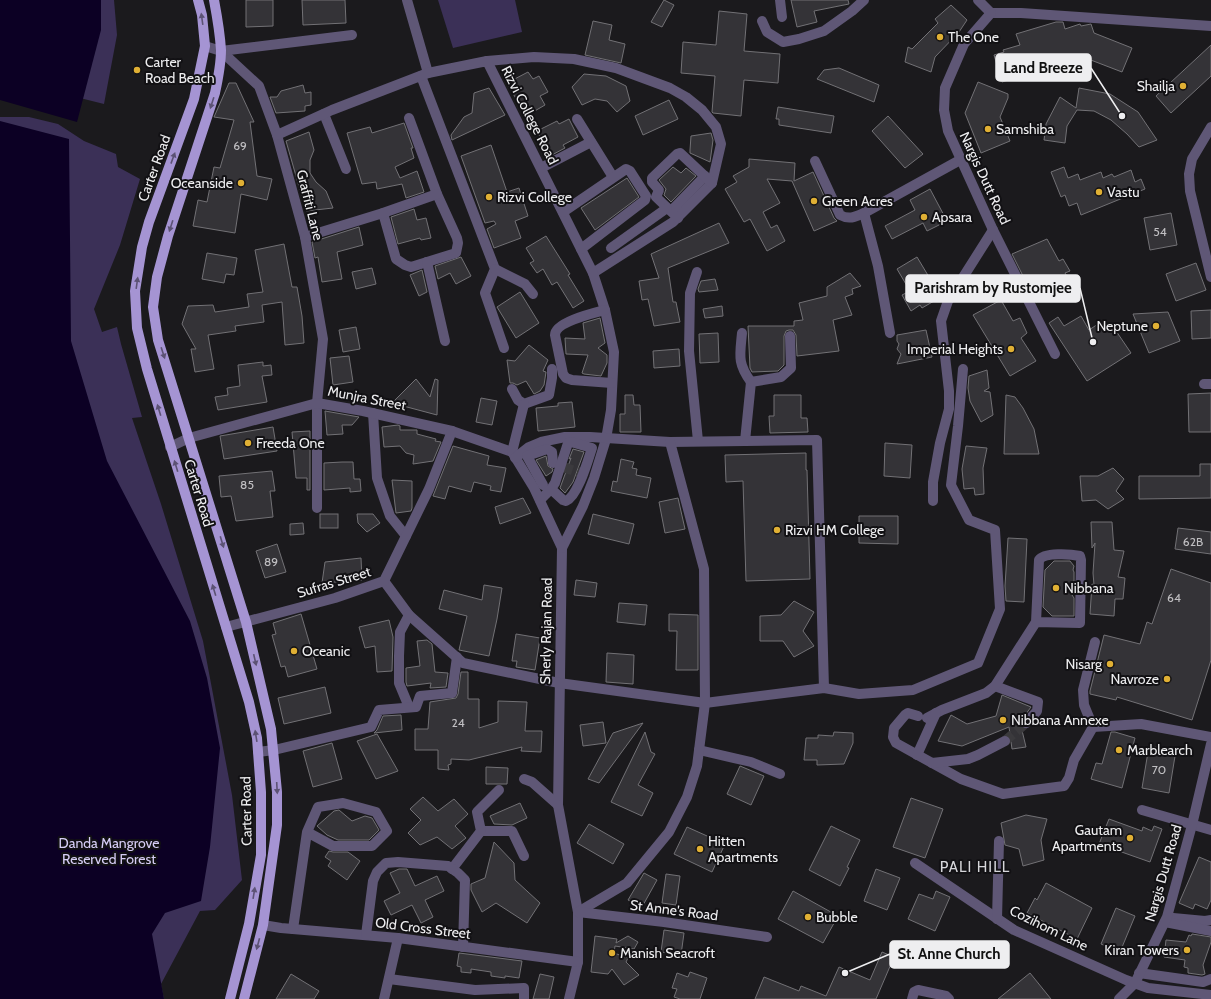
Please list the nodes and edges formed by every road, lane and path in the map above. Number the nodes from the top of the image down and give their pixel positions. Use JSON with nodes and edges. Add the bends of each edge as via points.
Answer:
{"nodes":[{"id":1,"x":198,"y":0,"type":"edge"},
{"id":2,"x":214,"y":0,"type":"edge"},
{"id":3,"x":407,"y":0,"type":"edge"},
{"id":4,"x":780,"y":0,"type":"edge"},
{"id":5,"x":864,"y":0,"type":"edge"},
{"id":6,"x":978,"y":0,"type":"edge"},
{"id":7,"x":991,"y":13,"type":"junction"},
{"id":8,"x":782,"y":17,"type":"dead end"},
{"id":9,"x":762,"y":21,"type":"dead end"},
{"id":10,"x":1211,"y":26,"type":"edge"},
{"id":11,"x":352,"y":35,"type":"dead end"},
{"id":12,"x":205,"y":46,"type":"junction"},
{"id":13,"x":221,"y":51,"type":"junction"},
{"id":14,"x":488,"y":61,"type":"junction"},
{"id":15,"x":424,"y":74,"type":"junction"},
{"id":16,"x":324,"y":114,"type":"junction"},
{"id":17,"x":409,"y":118,"type":"dead end"},
{"id":18,"x":576,"y":119,"type":"dead end"},
{"id":19,"x":1211,"y":127,"type":"edge"},
{"id":20,"x":277,"y":135,"type":"junction"},
{"id":21,"x":591,"y":142,"type":"junction"},
{"id":22,"x":815,"y":160,"type":"dead end"},
{"id":23,"x":960,"y":160,"type":"junction"},
{"id":24,"x":541,"y":168,"type":"junction"},
{"id":25,"x":346,"y":169,"type":"dead end"},
{"id":26,"x":613,"y":177,"type":"junction"},
{"id":27,"x":709,"y":179,"type":"junction"},
{"id":28,"x":437,"y":194,"type":"junction"},
{"id":29,"x":563,"y":212,"type":"junction"},
{"id":30,"x":672,"y":212,"type":"junction"},
{"id":31,"x":383,"y":213,"type":"junction"},
{"id":32,"x":864,"y":213,"type":"junction"},
{"id":33,"x":993,"y":230,"type":"junction"},
{"id":34,"x":305,"y":237,"type":"junction"},
{"id":35,"x":611,"y":248,"type":"dead end"},
{"id":36,"x":581,"y":249,"type":"junction"},
{"id":37,"x":427,"y":262,"type":"junction"},
{"id":38,"x":495,"y":269,"type":"junction"},
{"id":39,"x":697,"y":272,"type":"dead end"},
{"id":40,"x":593,"y":273,"type":"junction"},
{"id":41,"x":1211,"y":277,"type":"edge"},
{"id":42,"x":533,"y":294,"type":"dead end"},
{"id":43,"x":605,"y":310,"type":"junction"},
{"id":44,"x":742,"y":333,"type":"dead end"},
{"id":45,"x":890,"y":333,"type":"dead end"},
{"id":46,"x":790,"y":336,"type":"dead end"},
{"id":47,"x":445,"y":341,"type":"dead end"},
{"id":48,"x":504,"y":348,"type":"dead end"},
{"id":49,"x":1055,"y":354,"type":"dead end"},
{"id":50,"x":552,"y":369,"type":"dead end"},
{"id":51,"x":963,"y":369,"type":"dead end"},
{"id":52,"x":751,"y":382,"type":"junction"},
{"id":53,"x":612,"y":384,"type":"junction"},
{"id":54,"x":512,"y":389,"type":"dead end"},
{"id":55,"x":317,"y":403,"type":"junction"},
{"id":56,"x":524,"y":404,"type":"junction"},
{"id":57,"x":373,"y":413,"type":"junction"},
{"id":58,"x":452,"y":431,"type":"junction"},
{"id":59,"x":189,"y":438,"type":"junction"},
{"id":60,"x":606,"y":439,"type":"junction"},
{"id":61,"x":698,"y":441,"type":"junction"},
{"id":62,"x":745,"y":441,"type":"junction"},
{"id":63,"x":670,"y":442,"type":"junction"},
{"id":64,"x":170,"y":447,"type":"junction"},
{"id":65,"x":597,"y":449,"type":"junction"},
{"id":66,"x":518,"y":451,"type":"junction"},
{"id":67,"x":559,"y":466,"type":"junction"},
{"id":68,"x":581,"y":474,"type":"junction"},
{"id":69,"x":594,"y":478,"type":"junction"},
{"id":70,"x":544,"y":485,"type":"junction"},
{"id":71,"x":570,"y":499,"type":"junction"},
{"id":72,"x":540,"y":500,"type":"junction"},
{"id":73,"x":933,"y":501,"type":"dead end"},
{"id":74,"x":583,"y":506,"type":"junction"},
{"id":75,"x":317,"y":508,"type":"dead end"},
{"id":76,"x":406,"y":536,"type":"junction"},
{"id":77,"x":562,"y":548,"type":"junction"},
{"id":78,"x":384,"y":581,"type":"junction"},
{"id":79,"x":409,"y":615,"type":"junction"},
{"id":80,"x":246,"y":622,"type":"junction"},
{"id":81,"x":1036,"y":622,"type":"junction"},
{"id":82,"x":226,"y":627,"type":"junction"},
{"id":83,"x":1095,"y":642,"type":"dead end"},
{"id":84,"x":457,"y":658,"type":"junction"},
{"id":85,"x":559,"y":683,"type":"junction"},
{"id":86,"x":995,"y":686,"type":"junction"},
{"id":87,"x":824,"y":688,"type":"junction"},
{"id":88,"x":705,"y":703,"type":"junction"},
{"id":89,"x":409,"y":708,"type":"junction"},
{"id":90,"x":936,"y":713,"type":"junction"},
{"id":91,"x":1026,"y":723,"type":"tunnel mouth"},
{"id":92,"x":1092,"y":727,"type":"junction"},
{"id":93,"x":1211,"y":737,"type":"edge"},
{"id":94,"x":1004,"y":741,"type":"tunnel mouth"},
{"id":95,"x":1211,"y":744,"type":"edge"},
{"id":96,"x":274,"y":750,"type":"junction"},
{"id":97,"x":699,"y":750,"type":"junction"},
{"id":98,"x":258,"y":752,"type":"junction"},
{"id":99,"x":917,"y":755,"type":"junction"},
{"id":100,"x":932,"y":763,"type":"junction"},
{"id":101,"x":780,"y":774,"type":"dead end"},
{"id":102,"x":524,"y":779,"type":"dead end"},
{"id":103,"x":499,"y":790,"type":"dead end"},
{"id":104,"x":558,"y":805,"type":"junction"},
{"id":105,"x":1142,"y":810,"type":"dead end"},
{"id":106,"x":1192,"y":825,"type":"junction"},
{"id":107,"x":1211,"y":830,"type":"edge"},
{"id":108,"x":481,"y":831,"type":"junction"},
{"id":109,"x":307,"y":832,"type":"junction"},
{"id":110,"x":999,"y":841,"type":"dead end"},
{"id":111,"x":524,"y":856,"type":"dead end"},
{"id":112,"x":915,"y":863,"type":"dead end"},
{"id":113,"x":452,"y":869,"type":"junction"},
{"id":114,"x":578,"y":912,"type":"junction"},
{"id":115,"x":997,"y":919,"type":"junction"},
{"id":116,"x":1166,"y":920,"type":"junction"},
{"id":117,"x":1211,"y":920,"type":"edge"},
{"id":118,"x":263,"y":925,"type":"junction"},
{"id":119,"x":293,"y":928,"type":"junction"},
{"id":120,"x":1211,"y":931,"type":"edge"},
{"id":121,"x":366,"y":935,"type":"junction"},
{"id":122,"x":767,"y":937,"type":"dead end"},
{"id":123,"x":398,"y":938,"type":"junction"},
{"id":124,"x":463,"y":946,"type":"junction"},
{"id":125,"x":578,"y":962,"type":"junction"},
{"id":126,"x":1140,"y":973,"type":"junction"},
{"id":127,"x":389,"y":979,"type":"junction"},
{"id":128,"x":1211,"y":979,"type":"edge"},
{"id":129,"x":1135,"y":983,"type":"junction"},
{"id":130,"x":1211,"y":995,"type":"edge"},
{"id":131,"x":230,"y":999,"type":"edge"},
{"id":132,"x":244,"y":999,"type":"edge"},
{"id":133,"x":384,"y":999,"type":"edge"},
{"id":134,"x":524,"y":999,"type":"edge"},
{"id":135,"x":569,"y":999,"type":"edge"},
{"id":136,"x":912,"y":999,"type":"edge"},
{"id":137,"x":949,"y":999,"type":"edge"},
{"id":138,"x":1119,"y":999,"type":"edge"}],
"edges":[{"from":12,"to":1,"type":"main road","name":"Carter Road","one_way":true},
{"from":2,"to":13,"type":"main road","name":"Carter Road"},
{"from":3,"to":15,"type":"street"},
{"from":4,"to":8,"type":"street"},
{"from":5,"to":9,"type":"street","via":[[824,31],[799,39],[782,42],[767,32]]},
{"from":6,"to":7,"type":"street"},
{"from":7,"to":10,"type":"street"},
{"from":7,"to":23,"type":"street","name":"Nargis Dutt Road","via":[[964,44],[945,88],[944,110],[948,131]]},
{"from":11,"to":13,"type":"street"},
{"from":12,"to":13,"type":"street","name":"Graffiti Lane"},
{"from":64,"to":12,"type":"main road","name":"Carter Road","one_way":true,"via":[[137,328],[136,291],[147,229],[194,99]]},
{"from":13,"to":20,"type":"street","name":"Graffiti Lane","via":[[259,86]]},
{"from":13,"to":59,"type":"main road","name":"Carter Road","one_way":true,"via":[[215,93],[168,236],[157,277],[154,307],[158,340]]},
{"from":14,"to":15,"type":"street","name":"Rizvi College Road"},
{"from":14,"to":24,"type":"street","name":"Rizvi College Road"},
{"from":14,"to":27,"type":"street","via":[[534,57],[574,59],[616,68],[670,88],[702,110],[716,127],[721,144]]},
{"from":15,"to":16,"type":"street","name":"Rizvi College Road"},
{"from":15,"to":38,"type":"street"},
{"from":16,"to":20,"type":"street","name":"Rizvi College Road"},
{"from":16,"to":25,"type":"street"},
{"from":17,"to":28,"type":"street"},
{"from":18,"to":21,"type":"street"},
{"from":19,"to":41,"type":"street","via":[[1192,159],[1189,174],[1190,191]]},
{"from":20,"to":34,"type":"street","name":"Graffiti Lane"},
{"from":21,"to":24,"type":"street"},
{"from":21,"to":26,"type":"street"},
{"from":22,"to":32,"type":"street","via":[[840,215],[853,218]]},
{"from":23,"to":32,"type":"street"},
{"from":23,"to":33,"type":"street","name":"Nargis Dutt Road"},
{"from":24,"to":29,"type":"street","name":"Rizvi College Road"},
{"from":26,"to":29,"type":"street"},
{"from":26,"to":36,"type":"street","via":[[628,169],[646,196],[645,200]]},
{"from":27,"to":30,"type":"street"},
{"from":27,"to":30,"type":"street","via":[[682,154],[677,154],[652,179],[659,190],[656,197]]},
{"from":28,"to":31,"type":"street"},
{"from":28,"to":37,"type":"street","via":[[458,243],[456,253]]},
{"from":29,"to":36,"type":"street","name":"Rizvi College Road"},
{"from":30,"to":35,"type":"street"},
{"from":30,"to":40,"type":"street"},
{"from":31,"to":34,"type":"street"},
{"from":31,"to":37,"type":"street","via":[[396,260],[411,267]]},
{"from":32,"to":45,"type":"street","via":[[878,266]]},
{"from":33,"to":49,"type":"street","name":"Nargis Dutt Road"},
{"from":33,"to":73,"type":"street","via":[[948,301],[941,321],[949,410],[933,482]]},
{"from":34,"to":55,"type":"street","name":"Graffiti Lane","via":[[323,339]]},
{"from":36,"to":40,"type":"street","name":"Rizvi College Road"},
{"from":37,"to":47,"type":"street"},
{"from":38,"to":42,"type":"street","via":[[525,284]]},
{"from":38,"to":48,"type":"street","via":[[485,294]]},
{"from":39,"to":61,"type":"street","via":[[690,293],[689,351]]},
{"from":40,"to":43,"type":"street","name":"Sherly Rajan Road"},
{"from":43,"to":53,"type":"street","name":"Sherly Rajan Road","via":[[614,352]]},
{"from":43,"to":53,"type":"street","via":[[567,322],[555,332],[555,335],[566,378]]},
{"from":44,"to":52,"type":"street","via":[[740,358],[744,372]]},
{"from":46,"to":52,"type":"street","via":[[791,368],[781,377]]},
{"from":50,"to":56,"type":"street","via":[[548,396]]},
{"from":51,"to":87,"type":"street","via":[[951,485],[968,520],[995,530],[1000,609],[978,663],[913,690],[859,694]]},
{"from":52,"to":62,"type":"street"},
{"from":53,"to":60,"type":"street","name":"Sherly Rajan Road"},
{"from":54,"to":56,"type":"street","via":[[518,400]]},
{"from":55,"to":57,"type":"street","name":"Munjra Street"},
{"from":55,"to":59,"type":"street","name":"Munjra Street"},
{"from":55,"to":75,"type":"street","name":"Graffiti Lane"},
{"from":56,"to":66,"type":"street"},
{"from":57,"to":58,"type":"street","name":"Munjra Street"},
{"from":57,"to":76,"type":"street","via":[[377,478],[390,516]]},
{"from":58,"to":66,"type":"street","name":"Munjra Street"},
{"from":58,"to":76,"type":"street","name":"Sufras Street","via":[[429,489]]},
{"from":59,"to":64,"type":"street","name":"Munjra Street"},
{"from":59,"to":80,"type":"main road","name":"Carter Road","one_way":true},
{"from":60,"to":63,"type":"street"},
{"from":60,"to":65,"type":"street","name":"Sherly Rajan Road"},
{"from":60,"to":66,"type":"street","via":[[566,437],[541,442]]},
{"from":61,"to":62,"type":"street"},
{"from":61,"to":63,"type":"street"},
{"from":62,"to":87,"type":"street","via":[[817,440]]},
{"from":63,"to":88,"type":"street","via":[[704,570]]},
{"from":82,"to":64,"type":"main road","name":"Carter Road","one_way":true},
{"from":65,"to":67,"type":"street","via":[[568,443]]},
{"from":65,"to":68,"type":"street"},
{"from":65,"to":69,"type":"street","name":"Sherly Rajan Road"},
{"from":66,"to":67,"type":"street","via":[[528,455],[547,450],[552,452]]},
{"from":66,"to":70,"type":"street"},
{"from":67,"to":70,"type":"street","via":[[555,482]]},
{"from":68,"to":69,"type":"street"},
{"from":68,"to":71,"type":"street"},
{"from":69,"to":74,"type":"street","name":"Sherly Rajan Road"},
{"from":70,"to":71,"type":"street","via":[[563,500]]},
{"from":70,"to":72,"type":"street"},
{"from":70,"to":72,"type":"street"},
{"from":71,"to":74,"type":"street"},
{"from":72,"to":77,"type":"street"},
{"from":74,"to":77,"type":"street","name":"Sherly Rajan Road"},
{"from":76,"to":78,"type":"street","name":"Sufras Street"},
{"from":77,"to":85,"type":"street","name":"Sherly Rajan Road"},
{"from":78,"to":79,"type":"street"},
{"from":78,"to":80,"type":"street","name":"Sufras Street","via":[[335,598]]},
{"from":79,"to":84,"type":"street"},
{"from":79,"to":89,"type":"street","via":[[400,632],[398,656],[399,683]]},
{"from":80,"to":82,"type":"street","name":"Sufras Street"},
{"from":80,"to":96,"type":"main road","name":"Carter Road","one_way":true,"via":[[272,729]]},
{"from":81,"to":81,"type":"street","via":[[1039,560],[1047,555],[1080,556],[1080,623]]},
{"from":81,"to":86,"type":"street"},
{"from":98,"to":82,"type":"main road","name":"Carter Road","one_way":true,"via":[[249,702]]},
{"from":83,"to":92,"type":"street","via":[[1083,690],[1084,705]]},
{"from":84,"to":85,"type":"street","via":[[462,663]]},
{"from":84,"to":89,"type":"street","via":[[452,692],[420,696],[416,707]]},
{"from":85,"to":88,"type":"street"},
{"from":85,"to":104,"type":"street","name":"Sherly Rajan Road"},
{"from":86,"to":90,"type":"street","via":[[986,694]]},
{"from":86,"to":91,"type":"street","via":[[1038,702],[1037,711]]},
{"from":87,"to":88,"type":"street"},
{"from":88,"to":97,"type":"street"},
{"from":89,"to":96,"type":"street","via":[[380,710],[371,727]]},
{"from":90,"to":99,"type":"street"},
{"from":90,"to":99,"type":"street","via":[[922,717],[905,715],[894,728],[892,737],[896,743]]},
{"from":92,"to":93,"type":"street","via":[[1141,724]]},
{"from":92,"to":100,"type":"street","via":[[1074,760],[1064,786],[1003,794],[961,779]]},
{"from":94,"to":100,"type":"street","via":[[968,759]]},
{"from":95,"to":106,"type":"street","name":"Nargis Dutt Road"},
{"from":96,"to":98,"type":"street"},
{"from":96,"to":118,"type":"main road","name":"Carter Road","one_way":true,"via":[[277,825]]},
{"from":97,"to":101,"type":"street","via":[[751,762]]},
{"from":97,"to":114,"type":"street","via":[[697,766],[687,797],[669,832],[627,883]]},
{"from":131,"to":98,"type":"main road","name":"Carter Road","one_way":true,"via":[[249,924],[260,855],[261,792]]},
{"from":99,"to":100,"type":"street"},
{"from":102,"to":104,"type":"street","via":[[532,782]]},
{"from":103,"to":108,"type":"street","via":[[477,812]]},
{"from":104,"to":114,"type":"street","name":"Sherly Rajan Road"},
{"from":105,"to":106,"type":"street"},
{"from":106,"to":107,"type":"street"},
{"from":106,"to":116,"type":"street","name":"Nargis Dutt Road"},
{"from":108,"to":111,"type":"street","via":[[512,832]]},
{"from":108,"to":113,"type":"street"},
{"from":109,"to":109,"type":"street","via":[[318,807],[343,803],[376,812],[387,831],[372,846],[333,846]]},
{"from":109,"to":119,"type":"street"},
{"from":110,"to":115,"type":"street"},
{"from":112,"to":115,"type":"street","name":"Cozihom Lane"},
{"from":113,"to":121,"type":"street","via":[[448,866],[386,863],[377,872],[373,881]]},
{"from":113,"to":124,"type":"street","via":[[465,880]]},
{"from":114,"to":122,"type":"street","name":"St Anne's Road"},
{"from":114,"to":125,"type":"street","name":"Sherly Rajan Road"},
{"from":115,"to":129,"type":"street","name":"Cozihom Lane","via":[[1014,930]]},
{"from":116,"to":117,"type":"street"},
{"from":116,"to":120,"type":"street"},
{"from":116,"to":126,"type":"street","name":"Nargis Dutt Road"},
{"from":118,"to":119,"type":"street","name":"Old Cross Street"},
{"from":118,"to":132,"type":"main road","name":"Carter Road","one_way":true},
{"from":119,"to":121,"type":"street","name":"Old Cross Street"},
{"from":121,"to":123,"type":"street","name":"Old Cross Street"},
{"from":123,"to":124,"type":"street","name":"Old Cross Street"},
{"from":123,"to":127,"type":"street"},
{"from":124,"to":125,"type":"street","name":"Old Cross Street"},
{"from":125,"to":135,"type":"street","name":"Sherly Rajan Road"},
{"from":126,"to":128,"type":"street","via":[[1203,982]]},
{"from":126,"to":129,"type":"street","name":"Nargis Dutt Road"},
{"from":127,"to":133,"type":"street"},
{"from":127,"to":134,"type":"street","via":[[475,990],[524,988]]},
{"from":129,"to":130,"type":"street","name":"Cozihom Lane","via":[[1151,989]]},
{"from":129,"to":138,"type":"street","name":"Nargis Dutt Road"},
{"from":136,"to":137,"type":"street","via":[[914,992],[918,990],[946,996]]}]}
